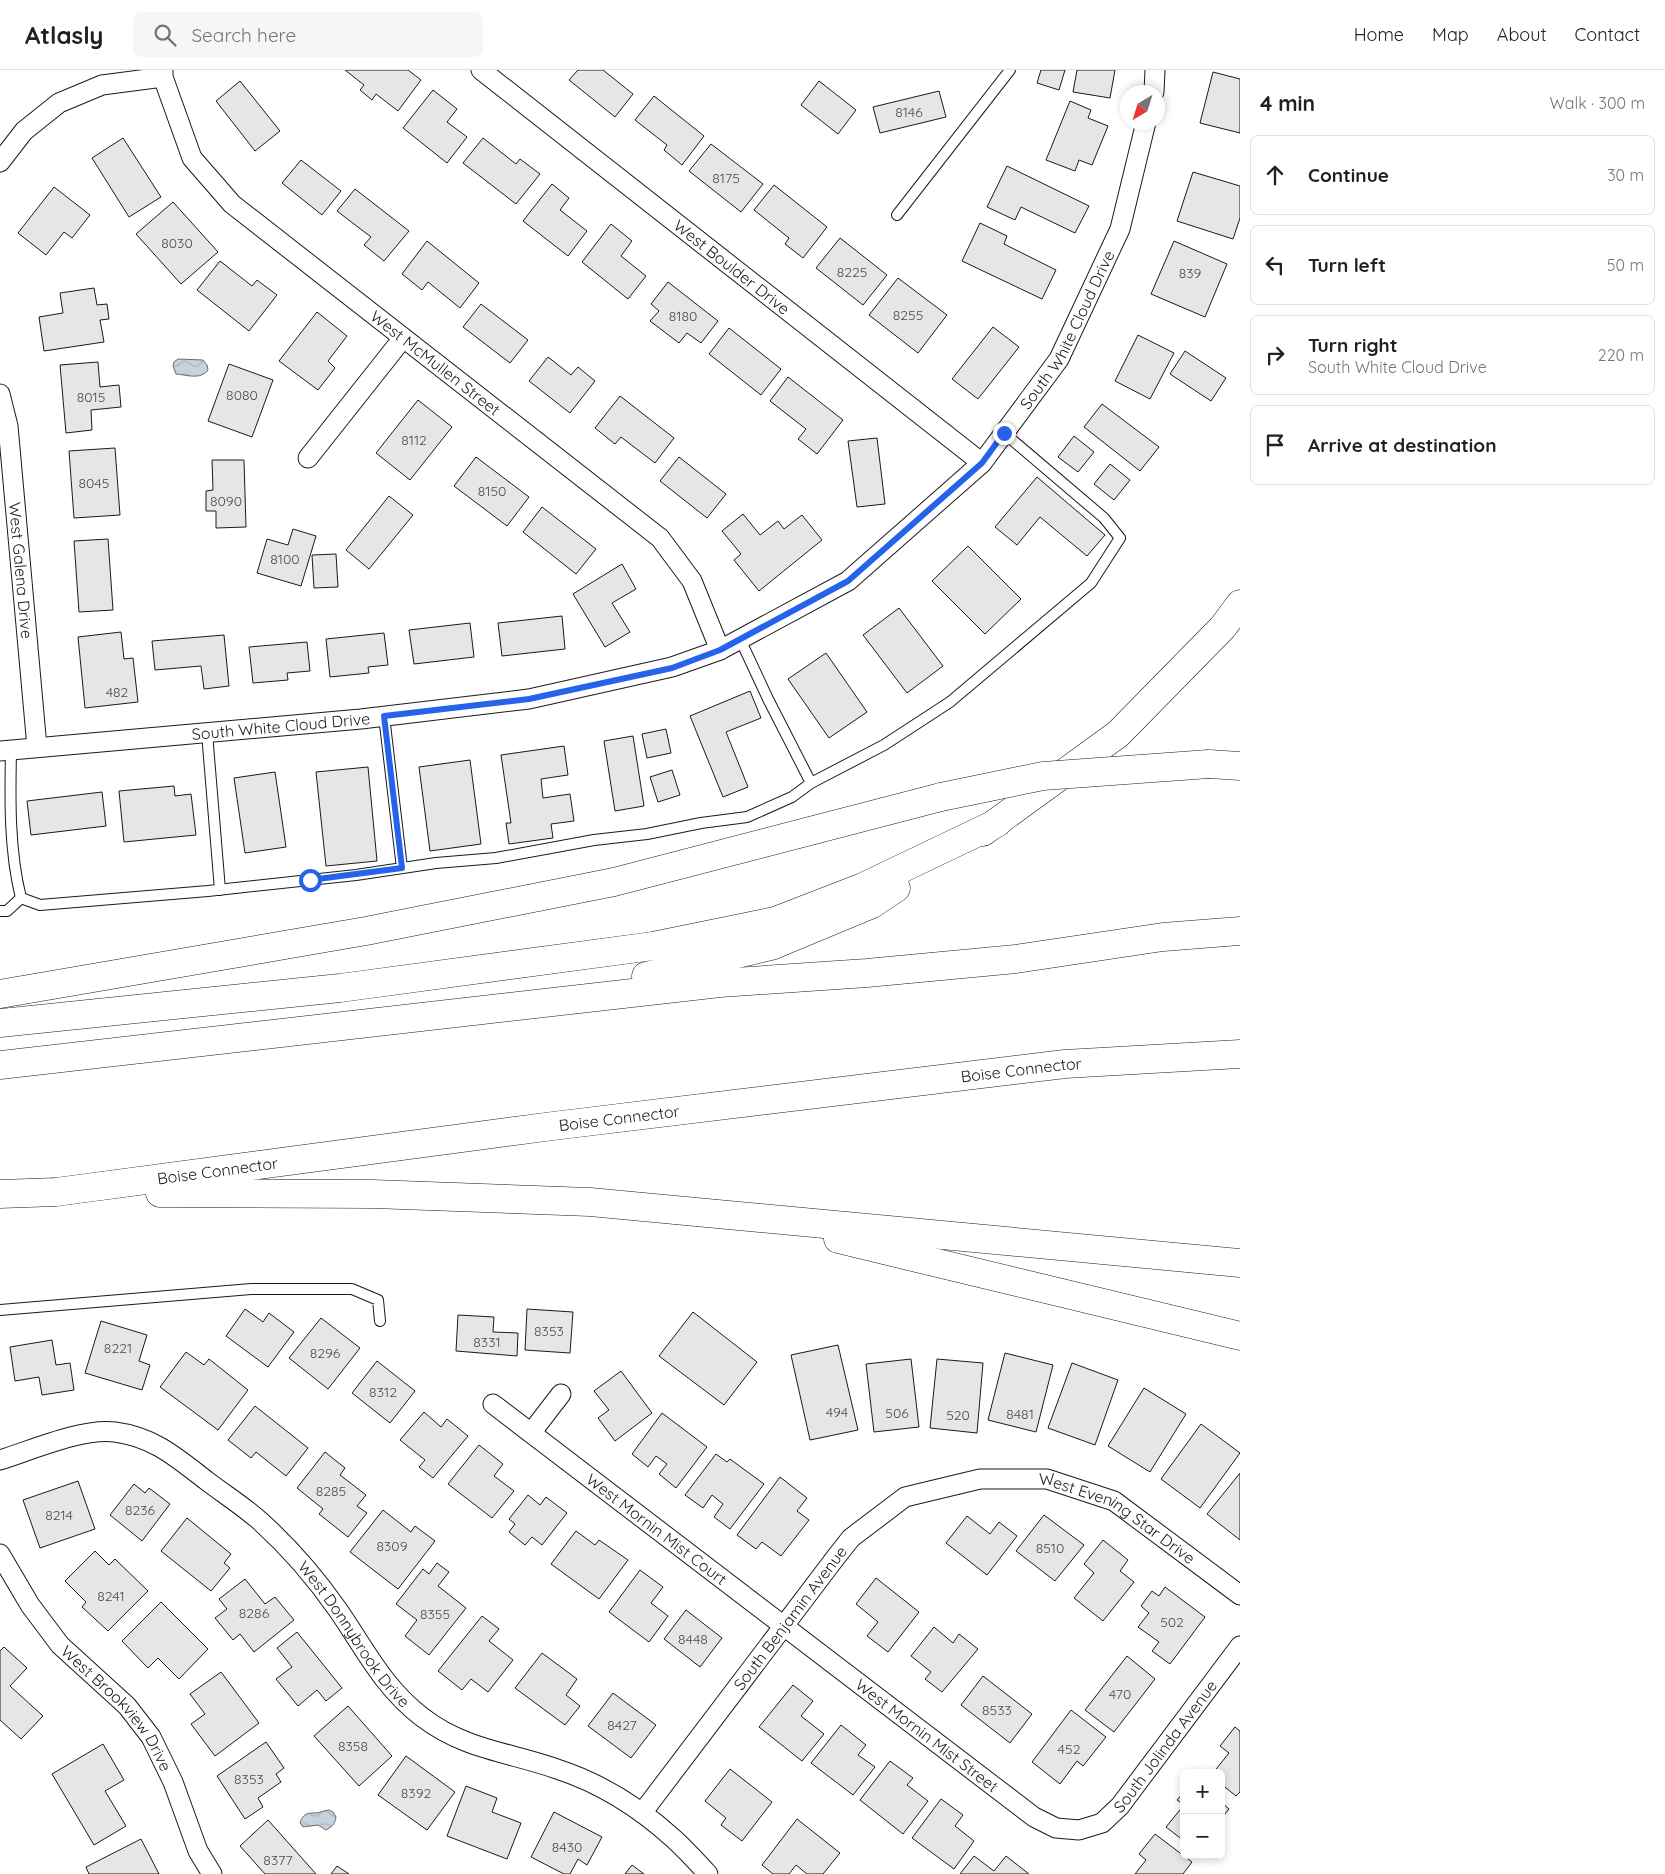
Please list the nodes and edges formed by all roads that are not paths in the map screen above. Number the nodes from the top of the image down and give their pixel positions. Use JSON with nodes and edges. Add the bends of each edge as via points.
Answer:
{"nodes":[{"id":1,"x":481,"y":70,"type":"edge"},
{"id":2,"x":1010,"y":70,"type":"edge"},
{"id":3,"x":1154,"y":70,"type":"edge"},
{"id":4,"x":163,"y":73,"type":"edge"},
{"id":5,"x":1154,"y":85,"type":"edge"},
{"id":6,"x":1144,"y":130,"type":"edge"},
{"id":7,"x":0,"y":162,"type":"edge"},
{"id":8,"x":897,"y":215,"type":"dead end"},
{"id":9,"x":403,"y":338,"type":"junction"},
{"id":10,"x":0,"y":394,"type":"edge"},
{"id":11,"x":1004,"y":433,"type":"junction"},
{"id":12,"x":308,"y":458,"type":"dead end"},
{"id":13,"x":982,"y":463,"type":"junction"},
{"id":14,"x":1240,"y":604,"type":"edge"},
{"id":15,"x":740,"y":639,"type":"junction"},
{"id":16,"x":720,"y":650,"type":"junction"},
{"id":17,"x":384,"y":716,"type":"junction"},
{"id":18,"x":206,"y":733,"type":"junction"},
{"id":19,"x":37,"y":747,"type":"junction"},
{"id":20,"x":6,"y":750,"type":"edge"},
{"id":21,"x":1240,"y":766,"type":"edge"},
{"id":22,"x":811,"y":783,"type":"junction"},
{"id":23,"x":997,"y":823,"type":"junction"},
{"id":24,"x":402,"y":868,"type":"junction"},
{"id":25,"x":220,"y":890,"type":"junction"},
{"id":26,"x":21,"y":898,"type":"junction"},
{"id":27,"x":0,"y":911,"type":"edge"},
{"id":28,"x":1240,"y":931,"type":"edge"},
{"id":29,"x":0,"y":994,"type":"edge"},
{"id":30,"x":428,"y":1016,"type":"junction"},
{"id":31,"x":0,"y":1023,"type":"edge"},
{"id":32,"x":1240,"y":1054,"type":"edge"},
{"id":33,"x":0,"y":1065,"type":"edge"},
{"id":34,"x":56,"y":1192,"type":"junction"},
{"id":35,"x":0,"y":1194,"type":"edge"},
{"id":36,"x":739,"y":1216,"type":"junction"},
{"id":37,"x":1240,"y":1263,"type":"edge"},
{"id":38,"x":0,"y":1310,"type":"edge"},
{"id":39,"x":380,"y":1321,"type":"dead end"},
{"id":40,"x":1240,"y":1336,"type":"edge"},
{"id":41,"x":561,"y":1394,"type":"dead end"},
{"id":42,"x":493,"y":1404,"type":"dead end"},
{"id":43,"x":531,"y":1433,"type":"junction"},
{"id":44,"x":0,"y":1460,"type":"edge"},
{"id":45,"x":980,"y":1479,"type":"joint"},
{"id":46,"x":0,"y":1554,"type":"edge"},
{"id":47,"x":1240,"y":1595,"type":"edge"},
{"id":48,"x":784,"y":1625,"type":"junction"},
{"id":49,"x":1240,"y":1646,"type":"edge"},
{"id":50,"x":642,"y":1813,"type":"junction"},
{"id":51,"x":1079,"y":1830,"type":"joint"},
{"id":52,"x":212,"y":1874,"type":"edge"},
{"id":53,"x":708,"y":1874,"type":"edge"}],
"edges":[{"from":1,"to":13,"type":"street","name":"West Boulder Drive"},
{"from":2,"to":8,"type":"lane"},
{"from":3,"to":5,"type":"street"},
{"from":4,"to":7,"type":"street","via":[[102,84],[59,103],[24,131]]},
{"from":4,"to":9,"type":"street","name":"West McMullen Street","via":[[192,158],[232,204]]},
{"from":6,"to":11,"type":"street","name":"South White Cloud Drive","via":[[1120,229],[1059,359]]},
{"from":9,"to":12,"type":"street"},
{"from":9,"to":16,"type":"street","name":"West McMullen Street","via":[[660,538],[692,581]]},
{"from":10,"to":19,"type":"street","name":"West Galena Drive","via":[[8,426]]},
{"from":11,"to":13,"type":"street","name":"South White Cloud Drive"},
{"from":11,"to":22,"type":"lane","via":[[1104,518],[1120,538],[1091,583],[950,702],[884,745]]},
{"from":13,"to":15,"type":"street","name":"South White Cloud Drive","via":[[848,581]]},
{"from":14,"to":23,"type":"highway","via":[[1223,627],[1118,734]]},
{"from":15,"to":16,"type":"street","name":"South White Cloud Drive"},
{"from":15,"to":22,"type":"lane"},
{"from":16,"to":17,"type":"street","name":"South White Cloud Drive","via":[[672,668],[529,699]]},
{"from":17,"to":18,"type":"street","name":"South White Cloud Drive"},
{"from":17,"to":24,"type":"lane"},
{"from":18,"to":19,"type":"street","name":"South White Cloud Drive"},
{"from":18,"to":25,"type":"lane"},
{"from":19,"to":20,"type":"street","name":"South White Cloud Drive"},
{"from":20,"to":26,"type":"lane","via":[[14,863]]},
{"from":21,"to":29,"type":"highway","bridge":true,"via":[[1209,764],[1043,776],[941,798],[614,882],[366,931]]},
{"from":22,"to":24,"type":"lane","via":[[792,797],[747,817],[496,858]]},
{"from":23,"to":30,"type":"highway","via":[[872,904],[771,946],[672,971]]},
{"from":23,"to":31,"type":"highway","via":[[862,887],[775,921],[653,946],[340,988]]},
{"from":24,"to":25,"type":"lane"},
{"from":25,"to":26,"type":"lane","via":[[40,904]]},
{"from":26,"to":27,"type":"lane","via":[[7,911]]},
{"from":28,"to":30,"type":"highway","via":[[1163,937],[1016,959],[720,983]]},
{"from":30,"to":33,"type":"highway"},
{"from":32,"to":34,"type":"highway","name":"Boise Connector","via":[[1065,1064],[553,1126]]},
{"from":34,"to":35,"type":"highway","name":"Boise Connector"},
{"from":34,"to":36,"type":"highway","via":[[402,1195],[590,1202]]},
{"from":36,"to":37,"type":"highway"},
{"from":36,"to":40,"type":"highway"},
{"from":38,"to":39,"type":"lane","via":[[251,1289],[352,1289],[378,1300]]},
{"from":41,"to":43,"type":"street"},
{"from":42,"to":43,"type":"street","name":"West Mornin Mist Court"},
{"from":43,"to":48,"type":"street","name":"West Mornin Mist Court"},
{"from":44,"to":50,"type":"street","name":"West Donnybrook Drive","via":[[89,1431],[138,1436],[160,1446],[258,1520],[294,1554],[340,1612],[387,1684],[423,1718],[488,1751],[559,1770],[604,1790]]},
{"from":45,"to":47,"type":"street","name":"West Evening Star Drive","via":[[1047,1479],[1114,1501]]},
{"from":45,"to":48,"type":"street","name":"South Benjamin Avenue","via":[[905,1497],[851,1538]]},
{"from":46,"to":52,"type":"street","name":"West Brookview Drive","via":[[30,1606],[60,1644],[127,1706],[151,1737],[173,1782],[198,1851]]},
{"from":48,"to":50,"type":"street","name":"South Benjamin Avenue"},
{"from":48,"to":51,"type":"street","name":"West Mornin Mist Street","via":[[1034,1817],[1056,1828]]},
{"from":49,"to":51,"type":"street","name":"South Jolinda Avenue","via":[[1120,1806],[1102,1823]]},
{"from":50,"to":53,"type":"street","name":"West Donnybrook Drive","via":[[675,1840]]}]}
